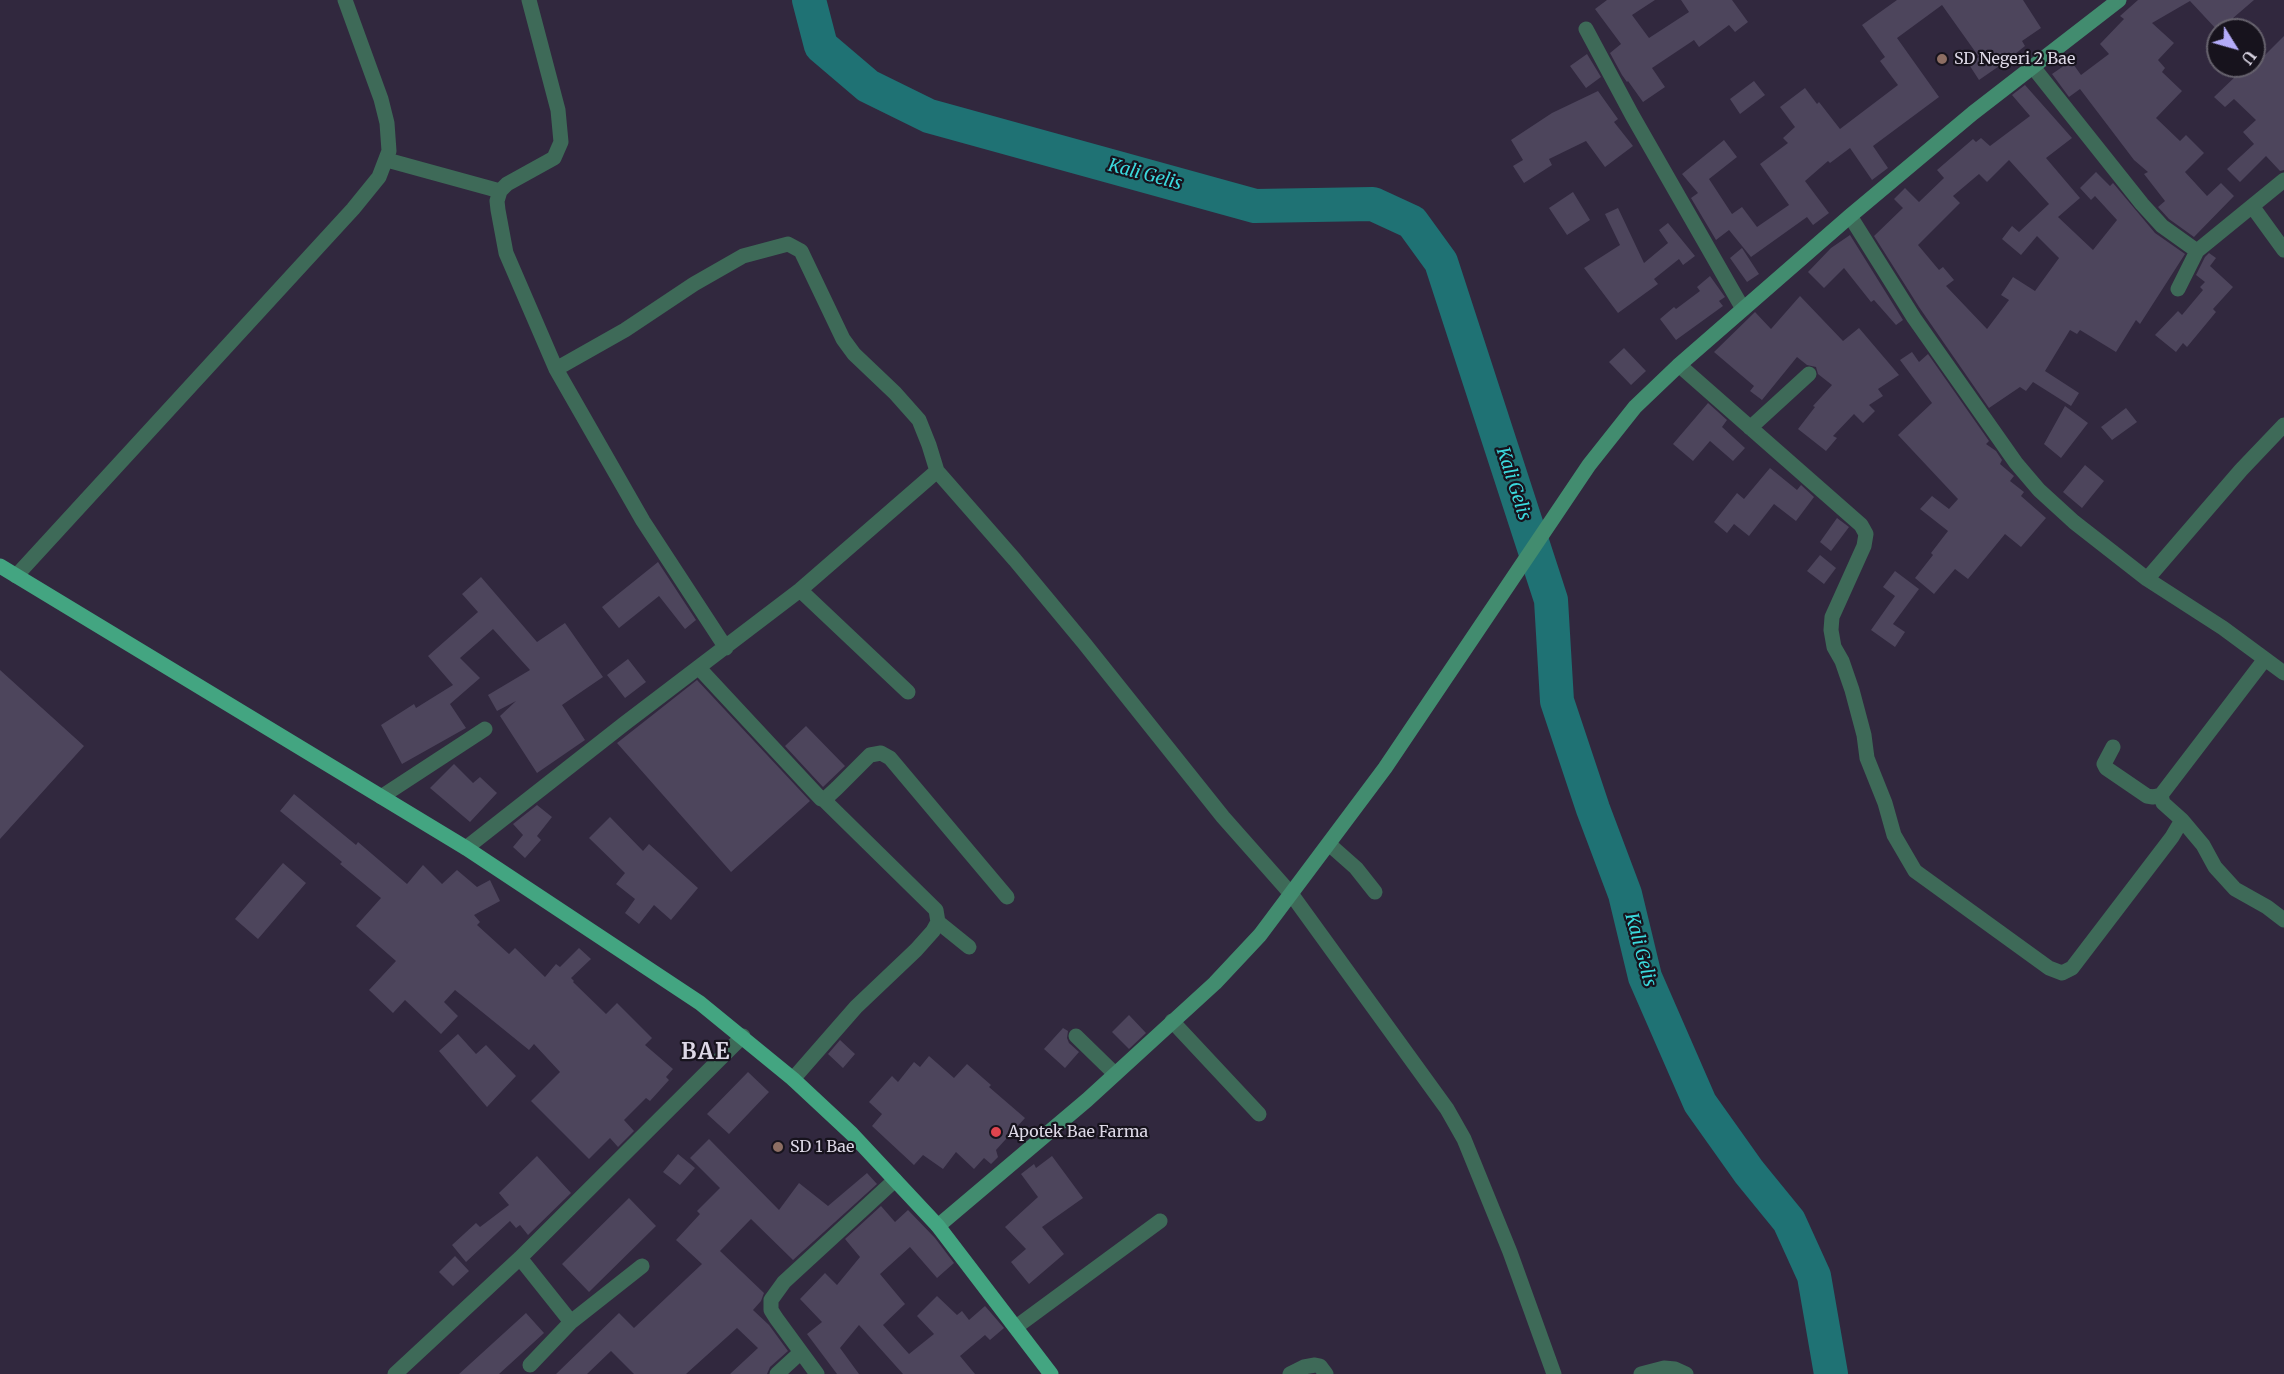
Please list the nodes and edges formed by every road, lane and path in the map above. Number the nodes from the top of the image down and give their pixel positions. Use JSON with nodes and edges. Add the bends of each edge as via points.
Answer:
{"nodes":[{"id":1,"x":345,"y":0,"type":"edge"},
{"id":2,"x":529,"y":0,"type":"edge"},
{"id":3,"x":2119,"y":0,"type":"edge"},
{"id":4,"x":1586,"y":29,"type":"dead end"},
{"id":5,"x":2033,"y":67,"type":"junction"},
{"id":6,"x":387,"y":160,"type":"junction"},
{"id":7,"x":2284,"y":180,"type":"edge"},
{"id":8,"x":500,"y":191,"type":"junction"},
{"id":9,"x":2252,"y":206,"type":"junction"},
{"id":10,"x":1850,"y":216,"type":"junction"},
{"id":11,"x":2284,"y":250,"type":"edge"},
{"id":12,"x":2197,"y":251,"type":"junction"},
{"id":13,"x":2178,"y":289,"type":"dead end"},
{"id":14,"x":1743,"y":309,"type":"junction"},
{"id":15,"x":1679,"y":365,"type":"junction"},
{"id":16,"x":556,"y":369,"type":"junction"},
{"id":17,"x":1809,"y":374,"type":"dead end"},
{"id":18,"x":2284,"y":425,"type":"edge"},
{"id":19,"x":1750,"y":428,"type":"junction"},
{"id":20,"x":937,"y":471,"type":"junction"},
{"id":21,"x":0,"y":566,"type":"edge"},
{"id":22,"x":16,"y":576,"type":"junction"},
{"id":23,"x":2147,"y":579,"type":"junction"},
{"id":24,"x":800,"y":590,"type":"junction"},
{"id":25,"x":726,"y":648,"type":"junction"},
{"id":26,"x":2265,"y":659,"type":"junction"},
{"id":27,"x":699,"y":668,"type":"junction"},
{"id":28,"x":2284,"y":673,"type":"edge"},
{"id":29,"x":908,"y":692,"type":"dead end"},
{"id":30,"x":485,"y":729,"type":"dead end"},
{"id":31,"x":2113,"y":747,"type":"dead end"},
{"id":32,"x":2161,"y":795,"type":"junction"},
{"id":33,"x":381,"y":797,"type":"junction"},
{"id":34,"x":824,"y":800,"type":"junction"},
{"id":35,"x":2182,"y":820,"type":"junction"},
{"id":36,"x":1330,"y":844,"type":"junction"},
{"id":37,"x":466,"y":848,"type":"junction"},
{"id":38,"x":1375,"y":892,"type":"dead end"},
{"id":39,"x":1292,"y":895,"type":"junction"},
{"id":40,"x":1008,"y":897,"type":"dead end"},
{"id":41,"x":2284,"y":920,"type":"edge"},
{"id":42,"x":938,"y":922,"type":"junction"},
{"id":43,"x":969,"y":947,"type":"dead end"},
{"id":44,"x":1172,"y":1021,"type":"junction"},
{"id":45,"x":742,"y":1036,"type":"junction"},
{"id":46,"x":1076,"y":1036,"type":"dead end"},
{"id":47,"x":1115,"y":1074,"type":"junction"},
{"id":48,"x":794,"y":1079,"type":"junction"},
{"id":49,"x":1259,"y":1114,"type":"dead end"},
{"id":50,"x":895,"y":1180,"type":"junction"},
{"id":51,"x":1160,"y":1221,"type":"dead end"},
{"id":52,"x":938,"y":1227,"type":"junction"},
{"id":53,"x":520,"y":1258,"type":"junction"},
{"id":54,"x":642,"y":1266,"type":"dead end"},
{"id":55,"x":572,"y":1322,"type":"junction"},
{"id":56,"x":1016,"y":1328,"type":"junction"},
{"id":57,"x":801,"y":1352,"type":"junction"},
{"id":58,"x":530,"y":1365,"type":"dead end"},
{"id":59,"x":405,"y":1371,"type":"edge"},
{"id":60,"x":777,"y":1374,"type":"edge"},
{"id":61,"x":817,"y":1374,"type":"edge"},
{"id":62,"x":1051,"y":1374,"type":"edge"},
{"id":63,"x":1290,"y":1374,"type":"edge"},
{"id":64,"x":1326,"y":1374,"type":"edge"},
{"id":65,"x":1554,"y":1374,"type":"edge"},
{"id":66,"x":1641,"y":1374,"type":"edge"},
{"id":67,"x":1686,"y":1374,"type":"edge"}],
"edges":[{"from":1,"to":6,"type":"street","via":[[383,107],[390,141]]},
{"from":2,"to":8,"type":"street","via":[[558,110],[561,142],[554,158]]},
{"from":3,"to":5,"type":"street"},
{"from":4,"to":14,"type":"street"},
{"from":5,"to":10,"type":"street"},
{"from":5,"to":12,"type":"street","via":[[2142,204],[2162,226]]},
{"from":6,"to":8,"type":"street"},
{"from":6,"to":22,"type":"street","via":[[379,177],[353,209]]},
{"from":7,"to":9,"type":"street"},
{"from":8,"to":16,"type":"street","via":[[498,210],[506,253]]},
{"from":9,"to":11,"type":"street"},
{"from":9,"to":12,"type":"street"},
{"from":10,"to":14,"type":"street"},
{"from":10,"to":23,"type":"street","via":[[1914,318],[2016,464],[2074,522]]},
{"from":12,"to":13,"type":"street"},
{"from":14,"to":15,"type":"street"},
{"from":15,"to":19,"type":"street"},
{"from":15,"to":36,"type":"street","via":[[1612,434]]},
{"from":16,"to":20,"type":"street","via":[[742,256],[794,245],[808,261],[843,339],[919,420]]},
{"from":16,"to":25,"type":"street","via":[[643,521]]},
{"from":17,"to":19,"type":"street"},
{"from":18,"to":23,"type":"street"},
{"from":19,"to":35,"type":"street","via":[[1861,525],[1866,534],[1858,562],[1832,617],[1831,630],[1852,690],[1867,758],[1894,835],[1915,871],[2041,963],[2062,973],[2072,968],[2089,948]]},
{"from":20,"to":24,"type":"street"},
{"from":20,"to":39,"type":"street"},
{"from":21,"to":22,"type":"main road"},
{"from":22,"to":33,"type":"main road"},
{"from":23,"to":26,"type":"street"},
{"from":24,"to":25,"type":"street"},
{"from":24,"to":29,"type":"street"},
{"from":25,"to":27,"type":"street"},
{"from":26,"to":28,"type":"street"},
{"from":26,"to":32,"type":"street"},
{"from":27,"to":34,"type":"street","via":[[816,796]]},
{"from":27,"to":37,"type":"street"},
{"from":30,"to":33,"type":"street"},
{"from":31,"to":32,"type":"street","via":[[2104,764],[2106,768],[2147,796]]},
{"from":32,"to":35,"type":"street","via":[[2163,803]]},
{"from":33,"to":37,"type":"main road"},
{"from":34,"to":40,"type":"street","via":[[863,759],[881,753],[897,765]]},
{"from":34,"to":42,"type":"street","via":[[936,910]]},
{"from":35,"to":41,"type":"street","via":[[2235,889]]},
{"from":36,"to":38,"type":"street"},
{"from":36,"to":39,"type":"street"},
{"from":37,"to":45,"type":"main road","via":[[639,961]]},
{"from":39,"to":44,"type":"street","via":[[1260,936]]},
{"from":39,"to":65,"type":"street","via":[[1447,1109],[1464,1139]]},
{"from":42,"to":43,"type":"street"},
{"from":42,"to":48,"type":"street"},
{"from":44,"to":47,"type":"street"},
{"from":44,"to":49,"type":"street"},
{"from":45,"to":48,"type":"main road"},
{"from":45,"to":53,"type":"street"},
{"from":46,"to":47,"type":"street"},
{"from":47,"to":52,"type":"street"},
{"from":48,"to":50,"type":"main road"},
{"from":50,"to":52,"type":"main road"},
{"from":50,"to":57,"type":"street","via":[[784,1282],[772,1298],[771,1310]]},
{"from":51,"to":56,"type":"street"},
{"from":52,"to":56,"type":"main road"},
{"from":53,"to":55,"type":"street"},
{"from":53,"to":59,"type":"street"},
{"from":54,"to":55,"type":"street"},
{"from":55,"to":58,"type":"street"},
{"from":56,"to":62,"type":"main road"},
{"from":57,"to":60,"type":"street"},
{"from":57,"to":61,"type":"street"},
{"from":63,"to":64,"type":"street","via":[[1315,1365]]},
{"from":66,"to":67,"type":"street","via":[[1664,1368]]}]}
